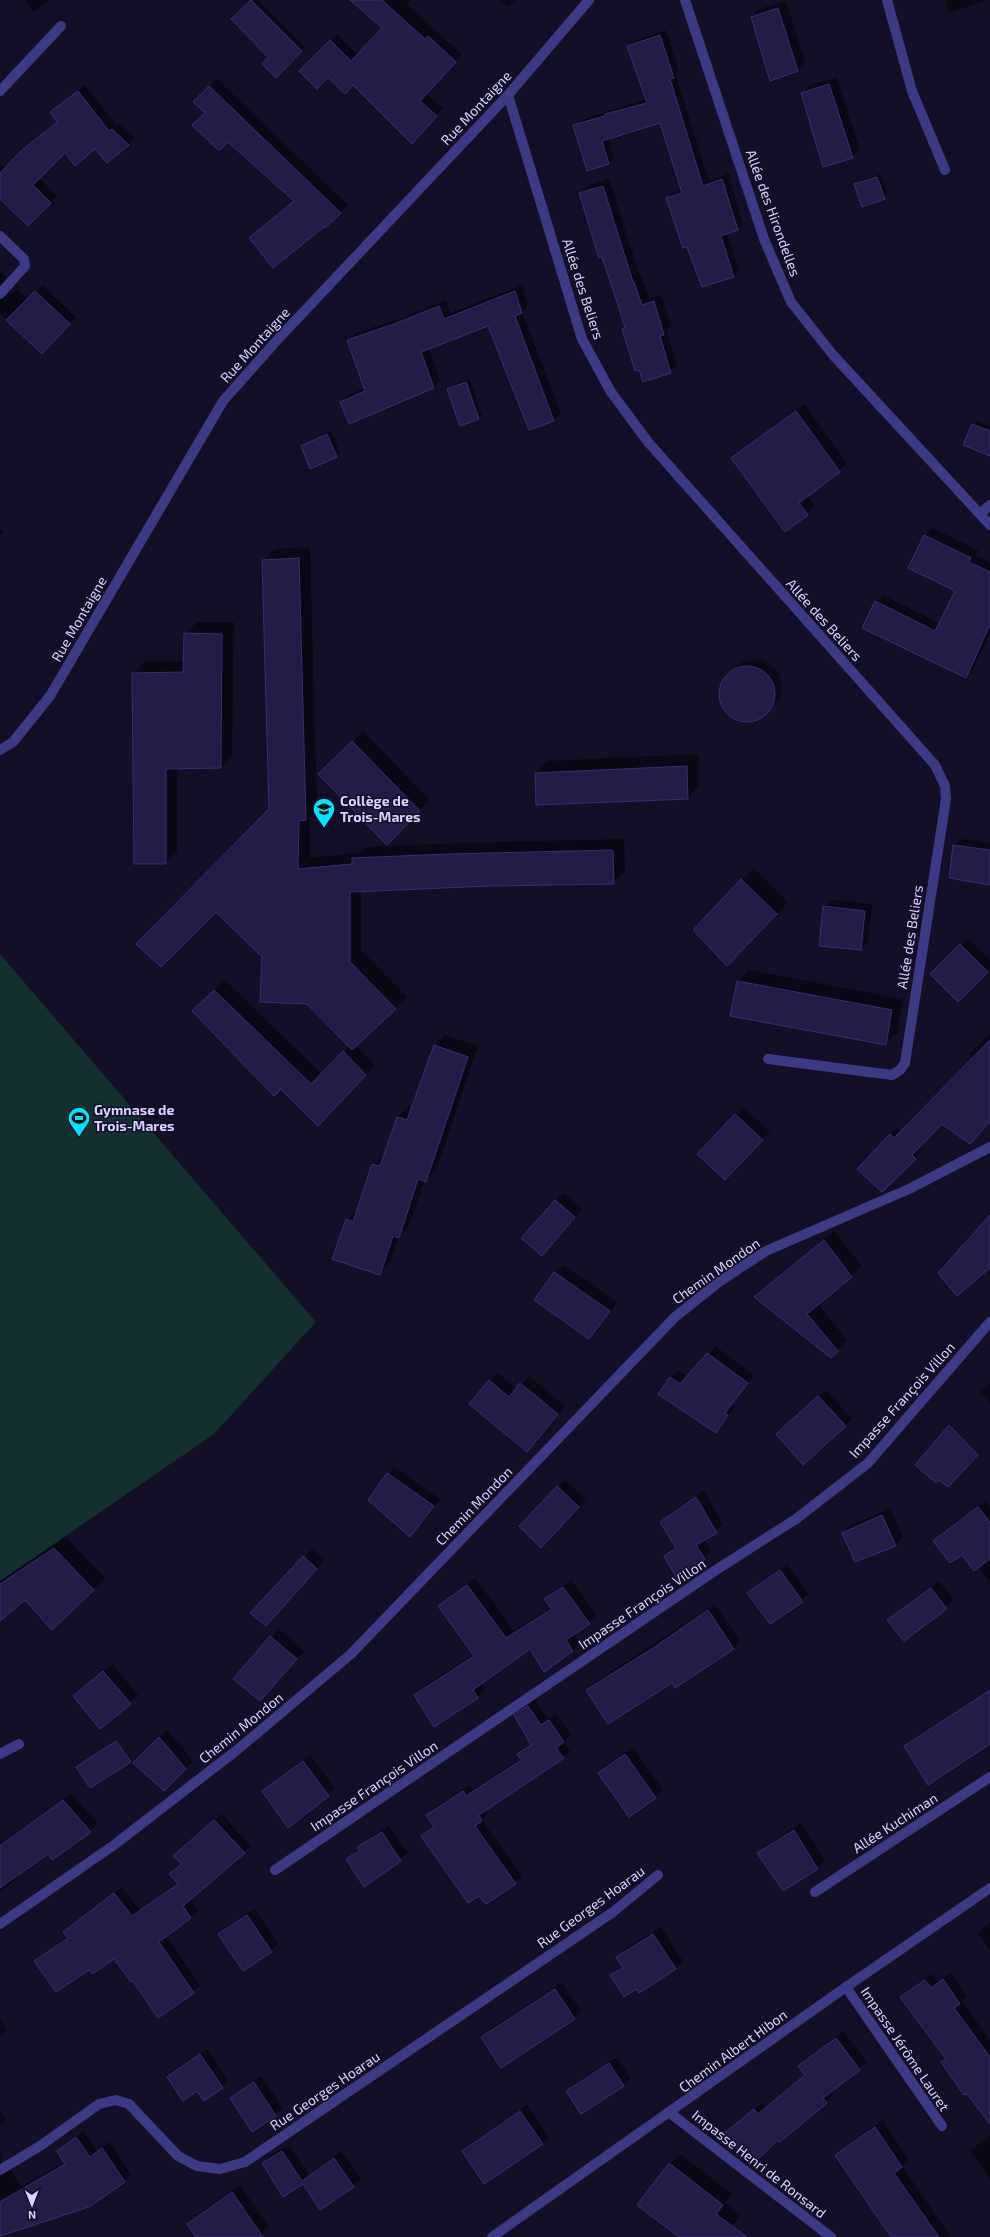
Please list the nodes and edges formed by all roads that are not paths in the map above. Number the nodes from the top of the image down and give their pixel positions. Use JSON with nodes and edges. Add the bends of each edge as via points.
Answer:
{"nodes":[{"id":1,"x":589,"y":0,"type":"edge"},
{"id":2,"x":685,"y":0,"type":"edge"},
{"id":3,"x":888,"y":0,"type":"edge"},
{"id":4,"x":61,"y":26,"type":"dead end"},
{"id":5,"x":0,"y":92,"type":"edge"},
{"id":6,"x":508,"y":95,"type":"junction"},
{"id":7,"x":945,"y":170,"type":"dead end"},
{"id":8,"x":0,"y":236,"type":"edge"},
{"id":9,"x":0,"y":294,"type":"edge"},
{"id":10,"x":990,"y":504,"type":"edge"},
{"id":11,"x":980,"y":514,"type":"junction"},
{"id":12,"x":990,"y":525,"type":"edge"},
{"id":13,"x":0,"y":750,"type":"edge"},
{"id":14,"x":768,"y":1059,"type":"dead end"},
{"id":15,"x":990,"y":1147,"type":"edge"},
{"id":16,"x":990,"y":1322,"type":"edge"},
{"id":17,"x":19,"y":1744,"type":"dead end"},
{"id":18,"x":0,"y":1754,"type":"edge"},
{"id":19,"x":990,"y":1778,"type":"edge"},
{"id":20,"x":275,"y":1870,"type":"dead end"},
{"id":21,"x":658,"y":1875,"type":"dead end"},
{"id":22,"x":990,"y":1888,"type":"edge"},
{"id":23,"x":815,"y":1892,"type":"dead end"},
{"id":24,"x":0,"y":1924,"type":"edge"},
{"id":25,"x":846,"y":1987,"type":"junction"},
{"id":26,"x":670,"y":2113,"type":"junction"},
{"id":27,"x":942,"y":2126,"type":"dead end"},
{"id":28,"x":0,"y":2170,"type":"edge"},
{"id":29,"x":492,"y":2237,"type":"edge"},
{"id":30,"x":831,"y":2237,"type":"edge"}],
"edges":[{"from":1,"to":6,"type":"street","name":"Rue Montaigne"},
{"from":2,"to":11,"type":"street","name":"Allée des Hirondelles","via":[[764,239],[791,302],[833,355]]},
{"from":3,"to":7,"type":"street","via":[[912,90]]},
{"from":4,"to":5,"type":"street"},
{"from":6,"to":13,"type":"street","name":"Rue Montaigne","via":[[223,401],[50,696],[13,742]]},
{"from":6,"to":14,"type":"street","name":"Allée des Beliers","via":[[582,339],[611,392],[648,442],[934,765],[944,786],[946,799],[905,1063],[892,1075]]},
{"from":8,"to":9,"type":"street","via":[[24,259],[25,266]]},
{"from":10,"to":11,"type":"street"},
{"from":11,"to":12,"type":"street","name":"Allée des Hirondelles"},
{"from":15,"to":24,"type":"street","name":"Chemin Mondon","via":[[909,1189],[766,1251],[712,1287],[675,1317],[351,1654],[237,1750],[114,1844]]},
{"from":16,"to":20,"type":"street","name":"Impasse François Villon","via":[[868,1463],[796,1519],[716,1570]]},
{"from":17,"to":18,"type":"street"},
{"from":19,"to":23,"type":"street","name":"Allée Kuchiman"},
{"from":21,"to":28,"type":"street","name":"Rue Georges Hoarau","via":[[613,1912],[245,2162],[220,2169],[196,2166],[178,2156],[129,2104],[116,2100],[99,2104],[40,2146]]},
{"from":22,"to":25,"type":"street","name":"Chemin Albert Hibon"},
{"from":25,"to":26,"type":"street","name":"Chemin Albert Hibon"},
{"from":25,"to":27,"type":"street","name":"Impasse Jérôme Lauret"},
{"from":26,"to":29,"type":"street","name":"Chemin Albert Hibon"},
{"from":26,"to":30,"type":"street","name":"Impasse Henri de Ronsard"}]}
